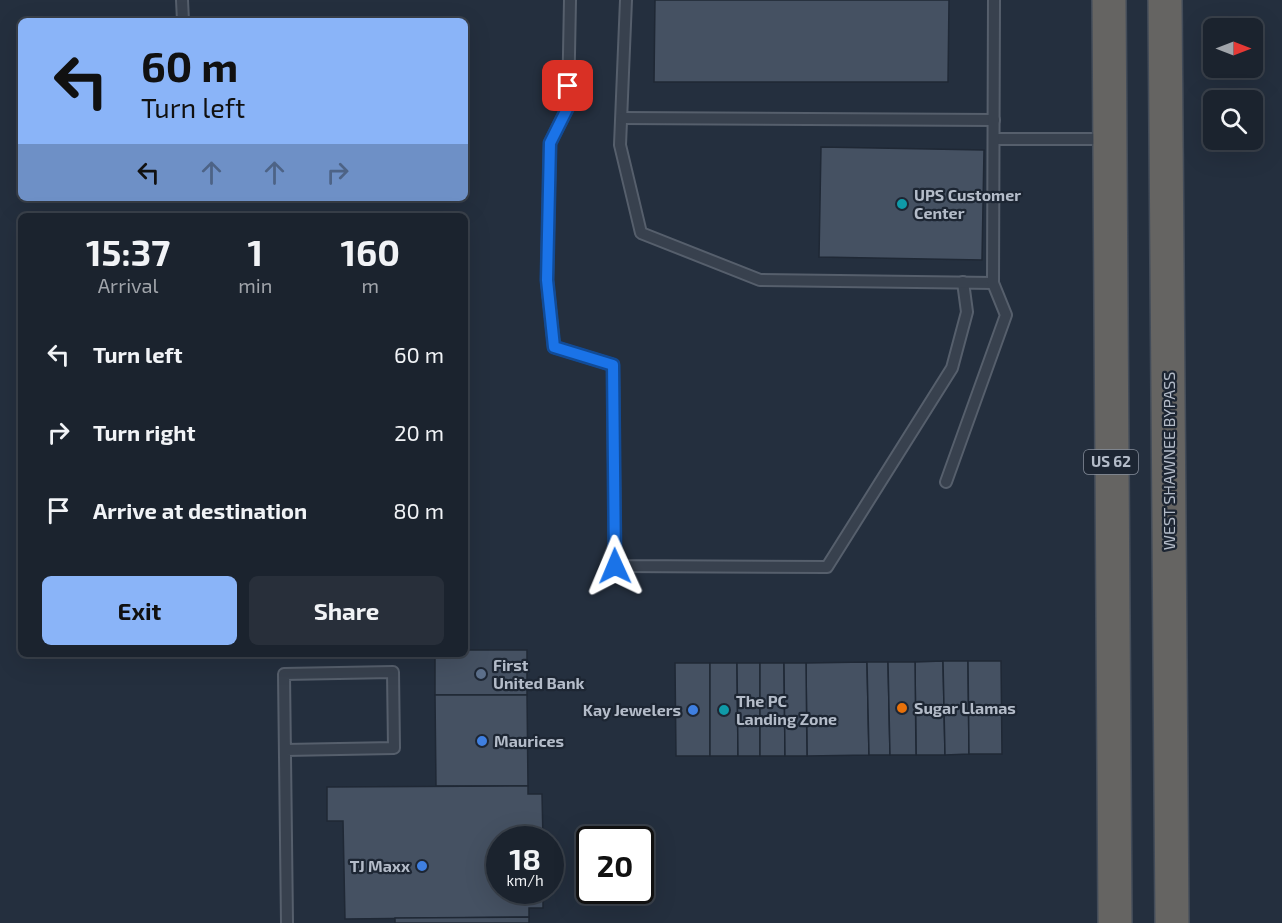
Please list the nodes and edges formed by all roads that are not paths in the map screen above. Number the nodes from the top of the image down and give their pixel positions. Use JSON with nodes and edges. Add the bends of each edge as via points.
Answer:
{"nodes":[{"id":1,"x":182,"y":0,"type":"edge"},
{"id":2,"x":570,"y":0,"type":"edge"},
{"id":3,"x":626,"y":0,"type":"edge"},
{"id":4,"x":994,"y":0,"type":"edge"},
{"id":5,"x":1109,"y":0,"type":"edge"},
{"id":6,"x":1165,"y":0,"type":"edge"},
{"id":7,"x":183,"y":18,"type":"edge"},
{"id":8,"x":622,"y":118,"type":"junction"},
{"id":9,"x":994,"y":120,"type":"junction"},
{"id":10,"x":994,"y":139,"type":"junction"},
{"id":11,"x":1110,"y":139,"type":"junction"},
{"id":12,"x":963,"y":282,"type":"junction"},
{"id":13,"x":993,"y":283,"type":"junction"},
{"id":14,"x":946,"y":482,"type":"dead end"},
{"id":15,"x":285,"y":750,"type":"junction"},
{"id":16,"x":287,"y":923,"type":"edge"},
{"id":17,"x":1114,"y":923,"type":"edge"},
{"id":18,"x":1172,"y":923,"type":"edge"}],
"edges":[{"from":1,"to":7,"type":"lane"},
{"from":2,"to":12,"type":"lane","via":[[568,107],[550,143],[547,280],[554,347],[613,365],[615,566],[828,567],[952,368],[967,312]]},
{"from":3,"to":8,"type":"lane"},
{"from":4,"to":9,"type":"lane"},
{"from":5,"to":11,"type":"highway","number":"US 62"},
{"from":6,"to":18,"type":"highway","name":"WEST SHAWNEE BYPASS"},
{"from":8,"to":9,"type":"lane"},
{"from":8,"to":12,"type":"lane","via":[[620,145],[641,233],[760,280]]},
{"from":9,"to":10,"type":"lane"},
{"from":10,"to":11,"type":"lane"},
{"from":10,"to":13,"type":"lane"},
{"from":11,"to":17,"type":"highway","number":"US 62"},
{"from":12,"to":13,"type":"lane"},
{"from":13,"to":14,"type":"lane","via":[[1006,315]]},
{"from":15,"to":15,"type":"lane","via":[[394,748],[393,672],[284,674]]},
{"from":15,"to":16,"type":"lane"}]}
